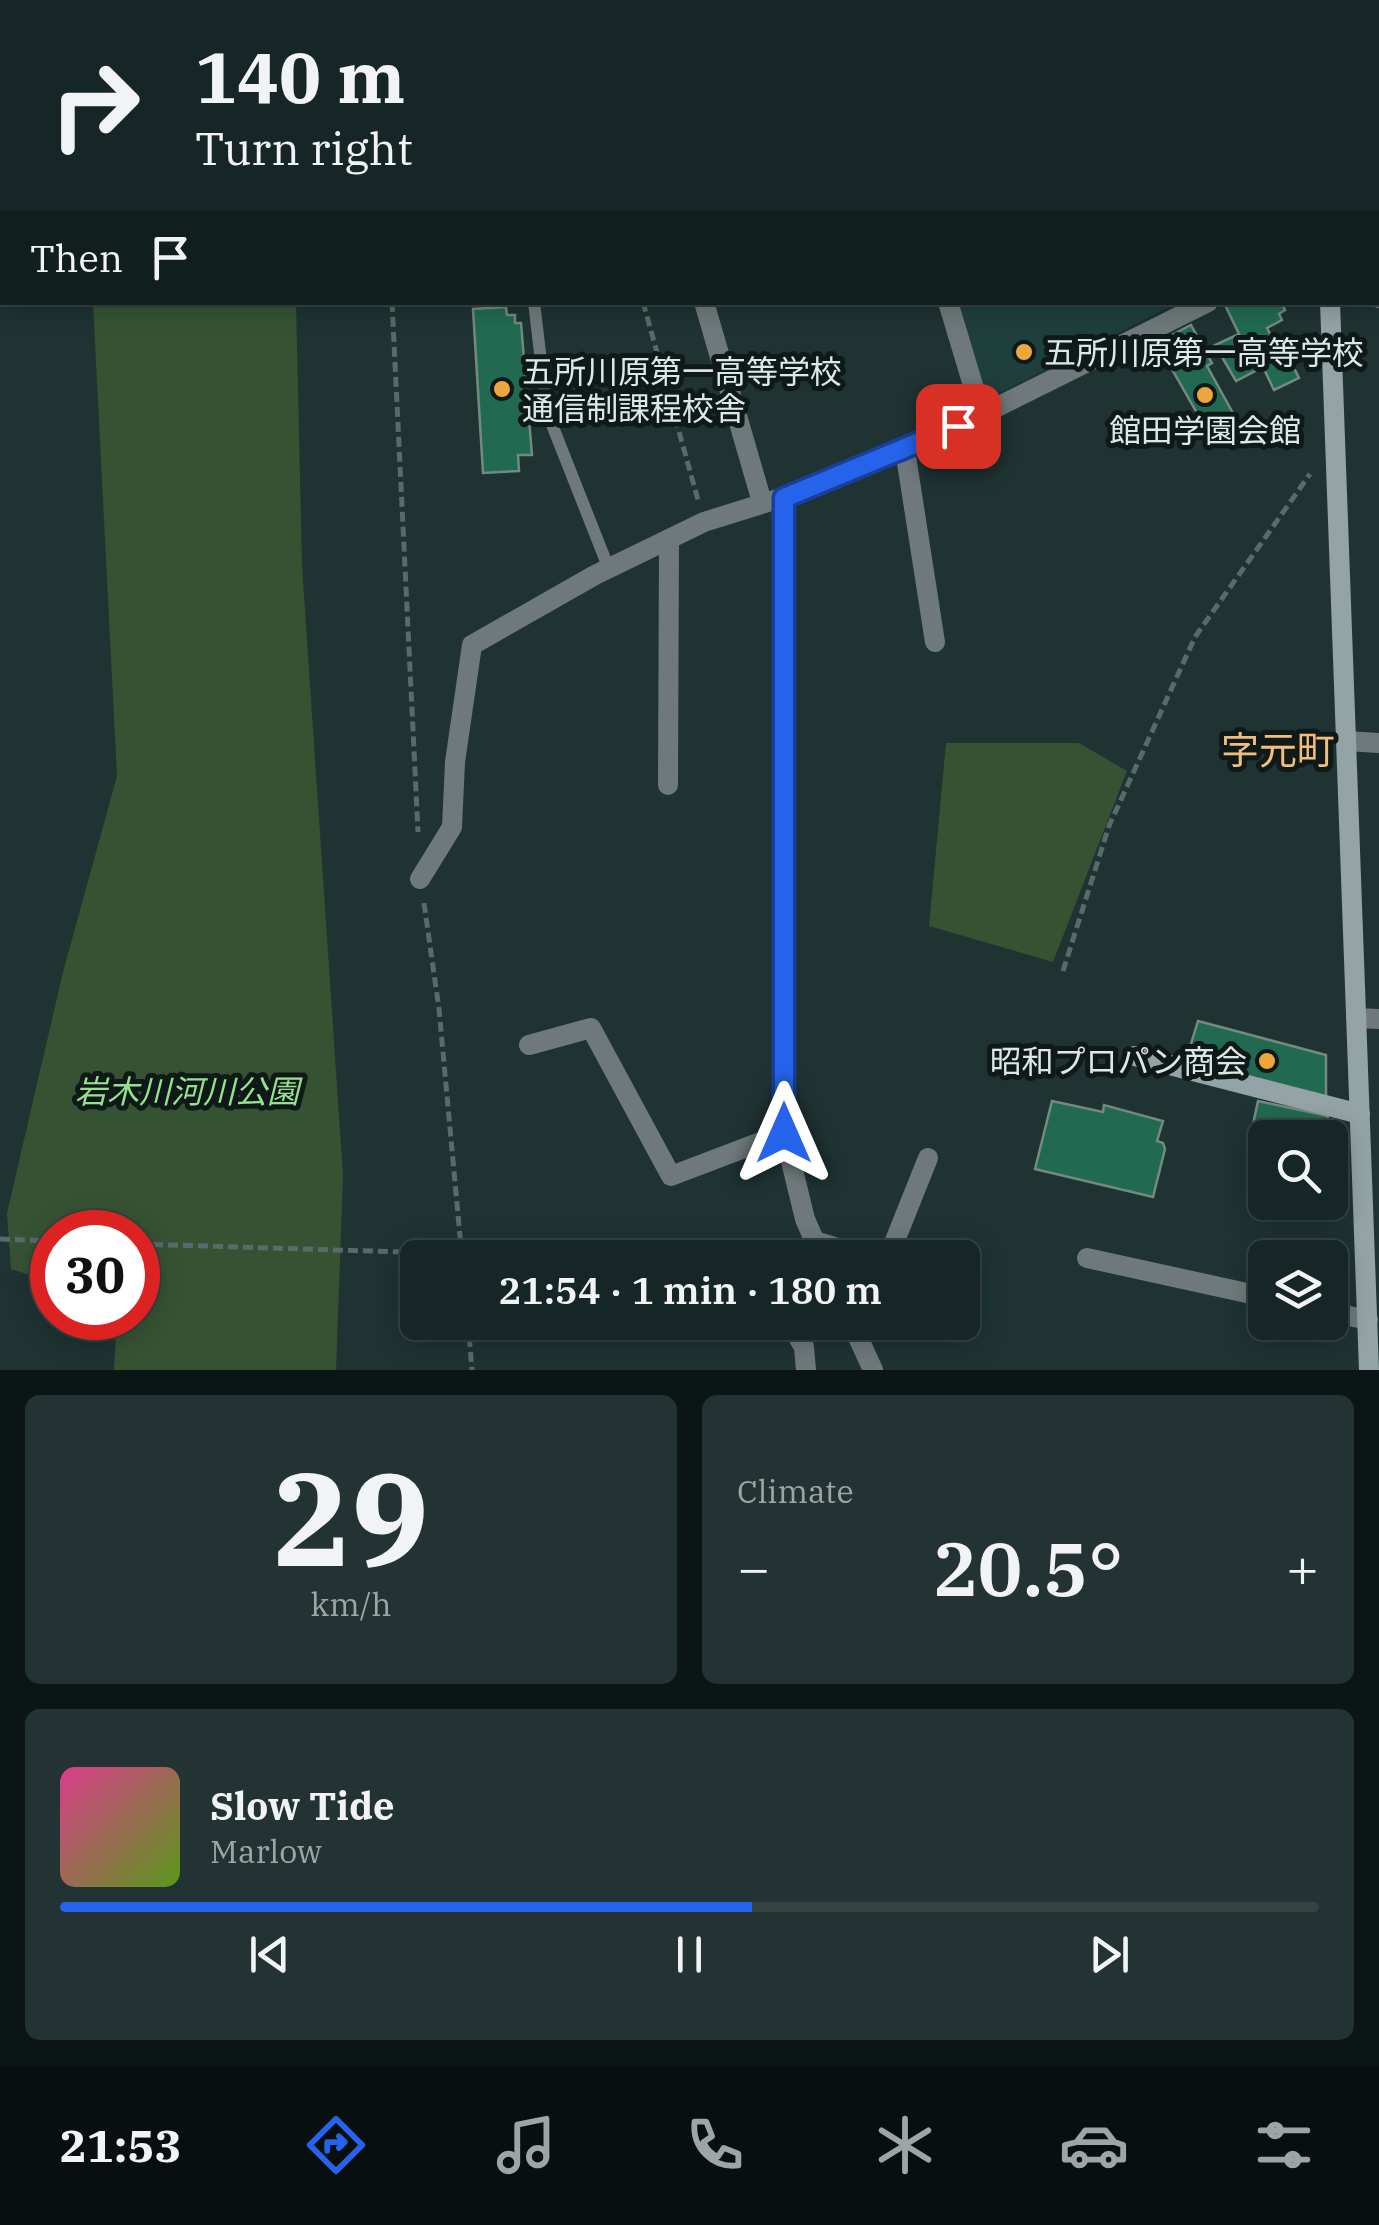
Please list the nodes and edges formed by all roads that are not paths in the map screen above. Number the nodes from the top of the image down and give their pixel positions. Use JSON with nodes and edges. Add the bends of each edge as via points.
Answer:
{"nodes":[{"id":1,"x":534,"y":305,"type":"edge"},
{"id":2,"x":705,"y":305,"type":"edge"},
{"id":3,"x":949,"y":305,"type":"edge"},
{"id":4,"x":1202,"y":305,"type":"edge"},
{"id":5,"x":1330,"y":305,"type":"edge"},
{"id":6,"x":982,"y":414,"type":"junction"},
{"id":7,"x":905,"y":450,"type":"junction"},
{"id":8,"x":784,"y":498,"type":"junction"},
{"id":9,"x":762,"y":502,"type":"junction"},
{"id":10,"x":669,"y":542,"type":"junction"},
{"id":11,"x":609,"y":569,"type":"junction"},
{"id":12,"x":935,"y":642,"type":"dead end"},
{"id":13,"x":1346,"y":741,"type":"junction"},
{"id":14,"x":1379,"y":743,"type":"edge"},
{"id":15,"x":668,"y":785,"type":"dead end"},
{"id":16,"x":420,"y":880,"type":"road end"},
{"id":17,"x":1356,"y":1018,"type":"junction"},
{"id":18,"x":1379,"y":1019,"type":"edge"},
{"id":19,"x":529,"y":1044,"type":"dead end"},
{"id":20,"x":1135,"y":1056,"type":"dead end"},
{"id":21,"x":1360,"y":1114,"type":"junction"},
{"id":22,"x":784,"y":1133,"type":"junction"},
{"id":23,"x":928,"y":1158,"type":"dead end"},
{"id":24,"x":814,"y":1240,"type":"edge"},
{"id":25,"x":895,"y":1240,"type":"edge"},
{"id":26,"x":1088,"y":1258,"type":"dead end"},
{"id":27,"x":1248,"y":1294,"type":"edge"},
{"id":28,"x":1348,"y":1316,"type":"edge"},
{"id":29,"x":1368,"y":1320,"type":"junction"},
{"id":30,"x":800,"y":1340,"type":"edge"},
{"id":31,"x":860,"y":1340,"type":"edge"},
{"id":32,"x":806,"y":1370,"type":"edge"},
{"id":33,"x":873,"y":1370,"type":"edge"},
{"id":34,"x":1369,"y":1370,"type":"edge"}],
"edges":[{"from":1,"to":11,"type":"lane","via":[[546,412]]},
{"from":2,"to":9,"type":"street"},
{"from":3,"to":6,"type":"street"},
{"from":4,"to":6,"type":"street"},
{"from":5,"to":13,"type":"street"},
{"from":6,"to":7,"type":"street"},
{"from":7,"to":8,"type":"street"},
{"from":7,"to":12,"type":"street"},
{"from":8,"to":9,"type":"street"},
{"from":8,"to":22,"type":"street"},
{"from":9,"to":10,"type":"street"},
{"from":10,"to":11,"type":"street"},
{"from":10,"to":15,"type":"street"},
{"from":11,"to":16,"type":"street","via":[[472,645],[452,827]]},
{"from":13,"to":14,"type":"street"},
{"from":13,"to":17,"type":"street"},
{"from":17,"to":18,"type":"street"},
{"from":17,"to":21,"type":"street"},
{"from":19,"to":22,"type":"street","via":[[591,1028],[670,1176]]},
{"from":20,"to":21,"type":"street"},
{"from":21,"to":29,"type":"street"},
{"from":22,"to":24,"type":"street"},
{"from":23,"to":25,"type":"street"},
{"from":26,"to":27,"type":"street"},
{"from":28,"to":29,"type":"street"},
{"from":29,"to":34,"type":"street"},
{"from":30,"to":32,"type":"street"},
{"from":31,"to":33,"type":"street"}]}
